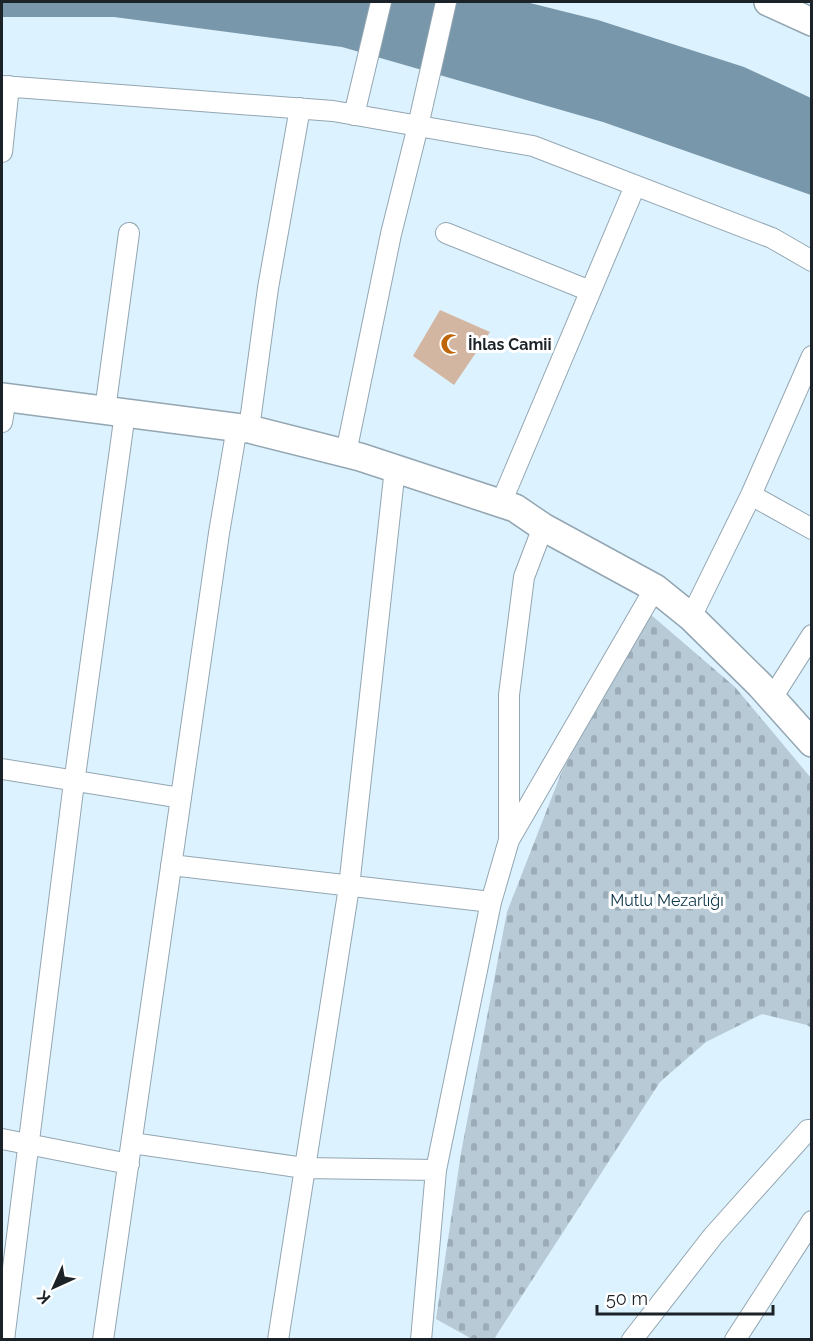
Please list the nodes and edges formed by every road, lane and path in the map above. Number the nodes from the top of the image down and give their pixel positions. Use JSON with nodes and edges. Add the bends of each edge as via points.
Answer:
{"nodes":[{"id":1,"x":381,"y":2,"type":"edge"},
{"id":2,"x":446,"y":2,"type":"edge"},
{"id":3,"x":768,"y":2,"type":"edge"},
{"id":4,"x":812,"y":22,"type":"edge"},
{"id":5,"x":5,"y":86,"type":"edge"},
{"id":6,"x":300,"y":108,"type":"junction"},
{"id":7,"x":354,"y":115,"type":"junction"},
{"id":8,"x":418,"y":126,"type":"junction"},
{"id":9,"x":2,"y":152,"type":"edge"},
{"id":10,"x":635,"y":186,"type":"junction"},
{"id":11,"x":446,"y":232,"type":"dead end"},
{"id":12,"x":129,"y":233,"type":"dead end"},
{"id":13,"x":812,"y":261,"type":"edge"},
{"id":14,"x":590,"y":291,"type":"junction"},
{"id":15,"x":812,"y":356,"type":"edge"},
{"id":16,"x":803,"y":400,"type":"edge"},
{"id":17,"x":3,"y":406,"type":"edge"},
{"id":18,"x":115,"y":412,"type":"junction"},
{"id":19,"x":243,"y":428,"type":"junction"},
{"id":20,"x":346,"y":453,"type":"junction"},
{"id":21,"x":395,"y":468,"type":"junction"},
{"id":22,"x":751,"y":495,"type":"junction"},
{"id":23,"x":501,"y":503,"type":"junction"},
{"id":24,"x":543,"y":527,"type":"junction"},
{"id":25,"x":812,"y":529,"type":"edge"},
{"id":26,"x":655,"y":588,"type":"junction"},
{"id":27,"x":691,"y":617,"type":"junction"},
{"id":28,"x":812,"y":635,"type":"edge"},
{"id":29,"x":772,"y":698,"type":"junction"},
{"id":30,"x":812,"y":743,"type":"edge"},
{"id":31,"x":2,"y":769,"type":"edge"},
{"id":32,"x":74,"y":781,"type":"junction"},
{"id":33,"x":181,"y":798,"type":"junction"},
{"id":34,"x":509,"y":840,"type":"junction"},
{"id":35,"x":171,"y":865,"type":"junction"},
{"id":36,"x":349,"y":887,"type":"junction"},
{"id":37,"x":491,"y":902,"type":"junction"},
{"id":38,"x":812,"y":1130,"type":"edge"},
{"id":39,"x":2,"y":1139,"type":"edge"},
{"id":40,"x":132,"y":1143,"type":"junction"},
{"id":41,"x":28,"y":1145,"type":"junction"},
{"id":42,"x":129,"y":1164,"type":"junction"},
{"id":43,"x":304,"y":1168,"type":"junction"},
{"id":44,"x":436,"y":1170,"type":"junction"},
{"id":45,"x":812,"y":1221,"type":"edge"},
{"id":46,"x":641,"y":1338,"type":"edge"},
{"id":47,"x":4,"y":1340,"type":"edge"},
{"id":48,"x":104,"y":1340,"type":"edge"},
{"id":49,"x":278,"y":1340,"type":"edge"},
{"id":50,"x":421,"y":1340,"type":"edge"},
{"id":51,"x":735,"y":1340,"type":"edge"}],
"edges":[{"from":1,"to":7,"type":"street"},
{"from":2,"to":8,"type":"street"},
{"from":3,"to":4,"type":"main road"},
{"from":5,"to":6,"type":"street"},
{"from":5,"to":9,"type":"street"},
{"from":6,"to":7,"type":"street"},
{"from":6,"to":19,"type":"street"},
{"from":7,"to":8,"type":"street"},
{"from":8,"to":10,"type":"street","via":[[533,146]]},
{"from":8,"to":20,"type":"street","via":[[391,234]]},
{"from":10,"to":13,"type":"street","via":[[772,238]]},
{"from":10,"to":14,"type":"street"},
{"from":11,"to":14,"type":"street"},
{"from":12,"to":18,"type":"street"},
{"from":14,"to":23,"type":"street"},
{"from":15,"to":16,"type":"street"},
{"from":16,"to":22,"type":"street"},
{"from":17,"to":18,"type":"main road"},
{"from":18,"to":19,"type":"main road"},
{"from":18,"to":32,"type":"street"},
{"from":19,"to":20,"type":"main road"},
{"from":19,"to":33,"type":"street","via":[[219,533]]},
{"from":20,"to":21,"type":"main road"},
{"from":21,"to":23,"type":"main road"},
{"from":21,"to":36,"type":"street"},
{"from":22,"to":25,"type":"street"},
{"from":22,"to":27,"type":"street"},
{"from":23,"to":24,"type":"main road","via":[[515,507]]},
{"from":24,"to":26,"type":"main road"},
{"from":24,"to":34,"type":"street","via":[[524,577],[509,696]]},
{"from":26,"to":27,"type":"main road"},
{"from":26,"to":34,"type":"street"},
{"from":27,"to":29,"type":"main road"},
{"from":28,"to":29,"type":"street"},
{"from":29,"to":30,"type":"main road"},
{"from":31,"to":32,"type":"street"},
{"from":32,"to":33,"type":"street"},
{"from":32,"to":41,"type":"street"},
{"from":33,"to":35,"type":"street"},
{"from":34,"to":37,"type":"street"},
{"from":35,"to":36,"type":"street"},
{"from":35,"to":40,"type":"street"},
{"from":36,"to":37,"type":"street"},
{"from":36,"to":43,"type":"street"},
{"from":37,"to":44,"type":"street"},
{"from":38,"to":46,"type":"street","via":[[713,1236]]},
{"from":39,"to":41,"type":"street"},
{"from":40,"to":42,"type":"street"},
{"from":40,"to":43,"type":"street"},
{"from":41,"to":42,"type":"street"},
{"from":41,"to":47,"type":"street"},
{"from":42,"to":48,"type":"street"},
{"from":43,"to":44,"type":"street"},
{"from":43,"to":49,"type":"street"},
{"from":44,"to":50,"type":"street"},
{"from":45,"to":51,"type":"street"}]}
